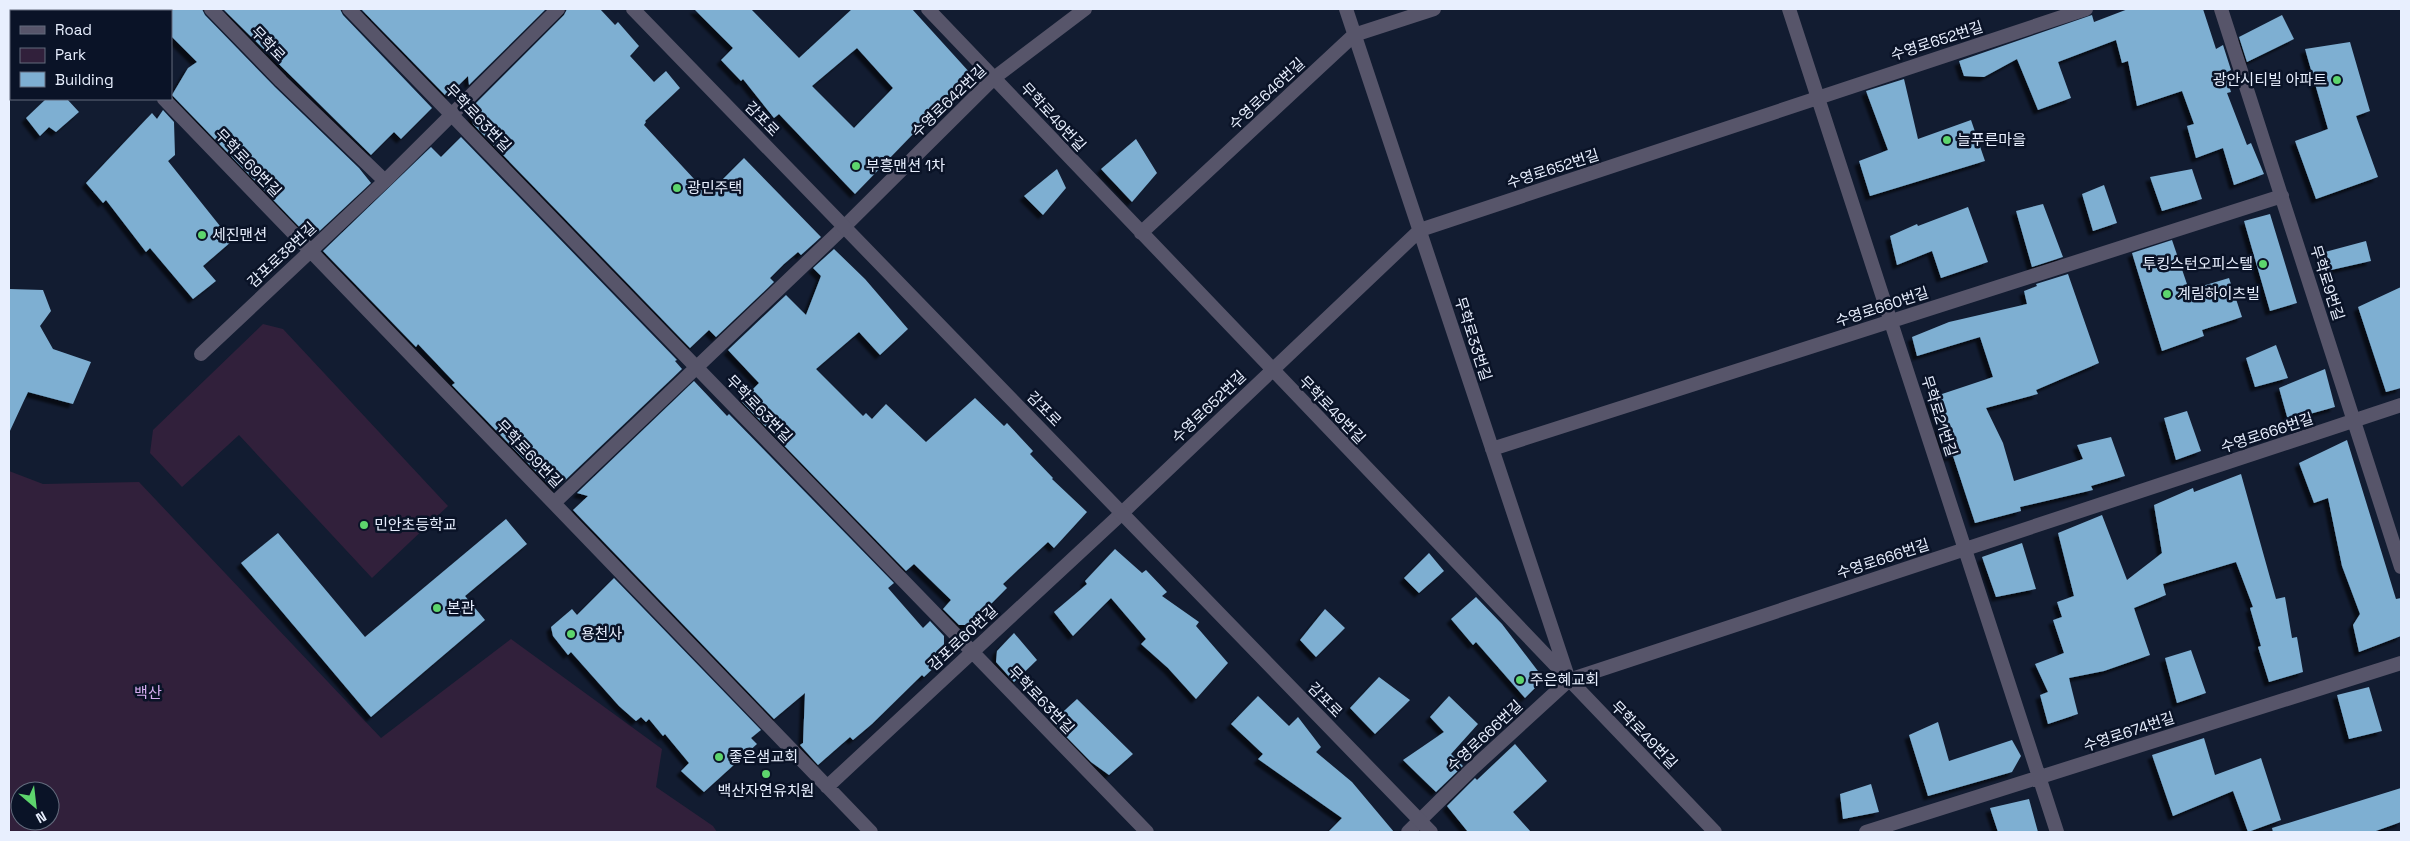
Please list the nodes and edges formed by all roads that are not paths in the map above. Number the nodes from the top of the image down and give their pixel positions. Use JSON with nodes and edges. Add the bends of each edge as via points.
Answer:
{"nodes":[{"id":1,"x":211,"y":9,"type":"edge"},
{"id":2,"x":349,"y":9,"type":"edge"},
{"id":3,"x":558,"y":9,"type":"edge"},
{"id":4,"x":633,"y":9,"type":"edge"},
{"id":5,"x":928,"y":9,"type":"edge"},
{"id":6,"x":1085,"y":9,"type":"edge"},
{"id":7,"x":1346,"y":9,"type":"edge"},
{"id":8,"x":1434,"y":9,"type":"edge"},
{"id":9,"x":1789,"y":9,"type":"edge"},
{"id":10,"x":2086,"y":9,"type":"edge"},
{"id":11,"x":2221,"y":9,"type":"edge"},
{"id":12,"x":1354,"y":35,"type":"junction"},
{"id":13,"x":994,"y":78,"type":"junction"},
{"id":14,"x":1818,"y":98,"type":"junction"},
{"id":15,"x":165,"y":100,"type":"edge"},
{"id":16,"x":452,"y":115,"type":"junction"},
{"id":17,"x":385,"y":181,"type":"junction"},
{"id":18,"x":2282,"y":196,"type":"junction"},
{"id":19,"x":844,"y":227,"type":"junction"},
{"id":20,"x":1420,"y":230,"type":"junction"},
{"id":21,"x":1140,"y":233,"type":"junction"},
{"id":22,"x":310,"y":251,"type":"junction"},
{"id":23,"x":1891,"y":322,"type":"junction"},
{"id":24,"x":201,"y":354,"type":"dead end"},
{"id":25,"x":696,"y":367,"type":"junction"},
{"id":26,"x":1272,"y":370,"type":"junction"},
{"id":27,"x":2401,"y":406,"type":"edge"},
{"id":28,"x":2354,"y":421,"type":"junction"},
{"id":29,"x":1492,"y":449,"type":"junction"},
{"id":30,"x":554,"y":503,"type":"junction"},
{"id":31,"x":1122,"y":513,"type":"junction"},
{"id":32,"x":1965,"y":549,"type":"junction"},
{"id":33,"x":2401,"y":567,"type":"edge"},
{"id":34,"x":972,"y":652,"type":"junction"},
{"id":35,"x":2401,"y":663,"type":"edge"},
{"id":36,"x":1569,"y":680,"type":"junction"},
{"id":37,"x":2039,"y":778,"type":"junction"},
{"id":38,"x":827,"y":787,"type":"junction"},
{"id":39,"x":1420,"y":821,"type":"junction"},
{"id":40,"x":871,"y":832,"type":"edge"},
{"id":41,"x":1147,"y":832,"type":"edge"},
{"id":42,"x":1408,"y":832,"type":"edge"},
{"id":43,"x":1431,"y":832,"type":"edge"},
{"id":44,"x":1715,"y":832,"type":"edge"},
{"id":45,"x":1866,"y":832,"type":"edge"},
{"id":46,"x":2057,"y":832,"type":"edge"}],
"edges":[{"from":1,"to":17,"type":"street","name":"무학로"},
{"from":2,"to":16,"type":"street","name":"무학로63번길"},
{"from":3,"to":16,"type":"street","name":"감포로38번길"},
{"from":4,"to":19,"type":"street","name":"감포로"},
{"from":5,"to":13,"type":"street","name":"무학로49번길"},
{"from":6,"to":13,"type":"street","name":"수영로642번길"},
{"from":7,"to":12,"type":"street","name":"무학로33번길"},
{"from":8,"to":12,"type":"street","name":"수영로646번길"},
{"from":9,"to":14,"type":"street","name":"무학로21번길"},
{"from":10,"to":14,"type":"street","name":"수영로652번길"},
{"from":11,"to":18,"type":"street","name":"무학로9번길"},
{"from":12,"to":20,"type":"street","name":"무학로33번길"},
{"from":12,"to":21,"type":"street","name":"수영로646번길"},
{"from":13,"to":19,"type":"street","name":"수영로642번길"},
{"from":13,"to":21,"type":"street","name":"무학로49번길"},
{"from":14,"to":20,"type":"street","name":"수영로652번길"},
{"from":14,"to":23,"type":"street","name":"무학로21번길"},
{"from":15,"to":22,"type":"street","name":"무학로69번길"},
{"from":16,"to":17,"type":"street","name":"감포로38번길"},
{"from":16,"to":25,"type":"street","name":"무학로63번길"},
{"from":17,"to":22,"type":"street","name":"감포로38번길"},
{"from":18,"to":23,"type":"street","name":"수영로660번길"},
{"from":18,"to":28,"type":"street","name":"무학로9번길"},
{"from":19,"to":25,"type":"street","name":"수영로642번길"},
{"from":19,"to":31,"type":"street","name":"감포로"},
{"from":20,"to":26,"type":"street","name":"수영로652번길"},
{"from":20,"to":29,"type":"street","name":"무학로33번길"},
{"from":21,"to":26,"type":"street","name":"무학로49번길"},
{"from":22,"to":24,"type":"street","name":"감포로38번길"},
{"from":22,"to":30,"type":"street","name":"무학로69번길"},
{"from":23,"to":29,"type":"street","name":"수영로660번길"},
{"from":23,"to":32,"type":"street","name":"무학로21번길"},
{"from":25,"to":30,"type":"street","name":"수영로642번길"},
{"from":25,"to":34,"type":"street","name":"무학로63번길"},
{"from":26,"to":31,"type":"street","name":"수영로652번길"},
{"from":26,"to":36,"type":"street","name":"무학로49번길"},
{"from":27,"to":28,"type":"street","name":"수영로666번길"},
{"from":28,"to":32,"type":"street","name":"수영로666번길"},
{"from":28,"to":33,"type":"street","name":"무학로9번길"},
{"from":29,"to":36,"type":"street","name":"무학로33번길"},
{"from":30,"to":38,"type":"street","name":"무학로69번길"},
{"from":31,"to":34,"type":"street","name":"감포로60번길"},
{"from":31,"to":39,"type":"street","name":"감포로"},
{"from":32,"to":36,"type":"street","name":"수영로666번길"},
{"from":32,"to":37,"type":"street","name":"무학로21번길"},
{"from":34,"to":38,"type":"street","name":"감포로60번길"},
{"from":34,"to":41,"type":"street","name":"무학로63번길"},
{"from":35,"to":37,"type":"street","name":"수영로674번길"},
{"from":36,"to":39,"type":"street","name":"수영로666번길"},
{"from":36,"to":44,"type":"street","name":"무학로49번길"},
{"from":37,"to":45,"type":"street","name":"수영로674번길"},
{"from":37,"to":46,"type":"street","name":"무학로21번길"},
{"from":38,"to":40,"type":"street","name":"무학로69번길"},
{"from":39,"to":42,"type":"street","name":"수영로666번길"},
{"from":39,"to":43,"type":"street","name":"감포로"}]}
